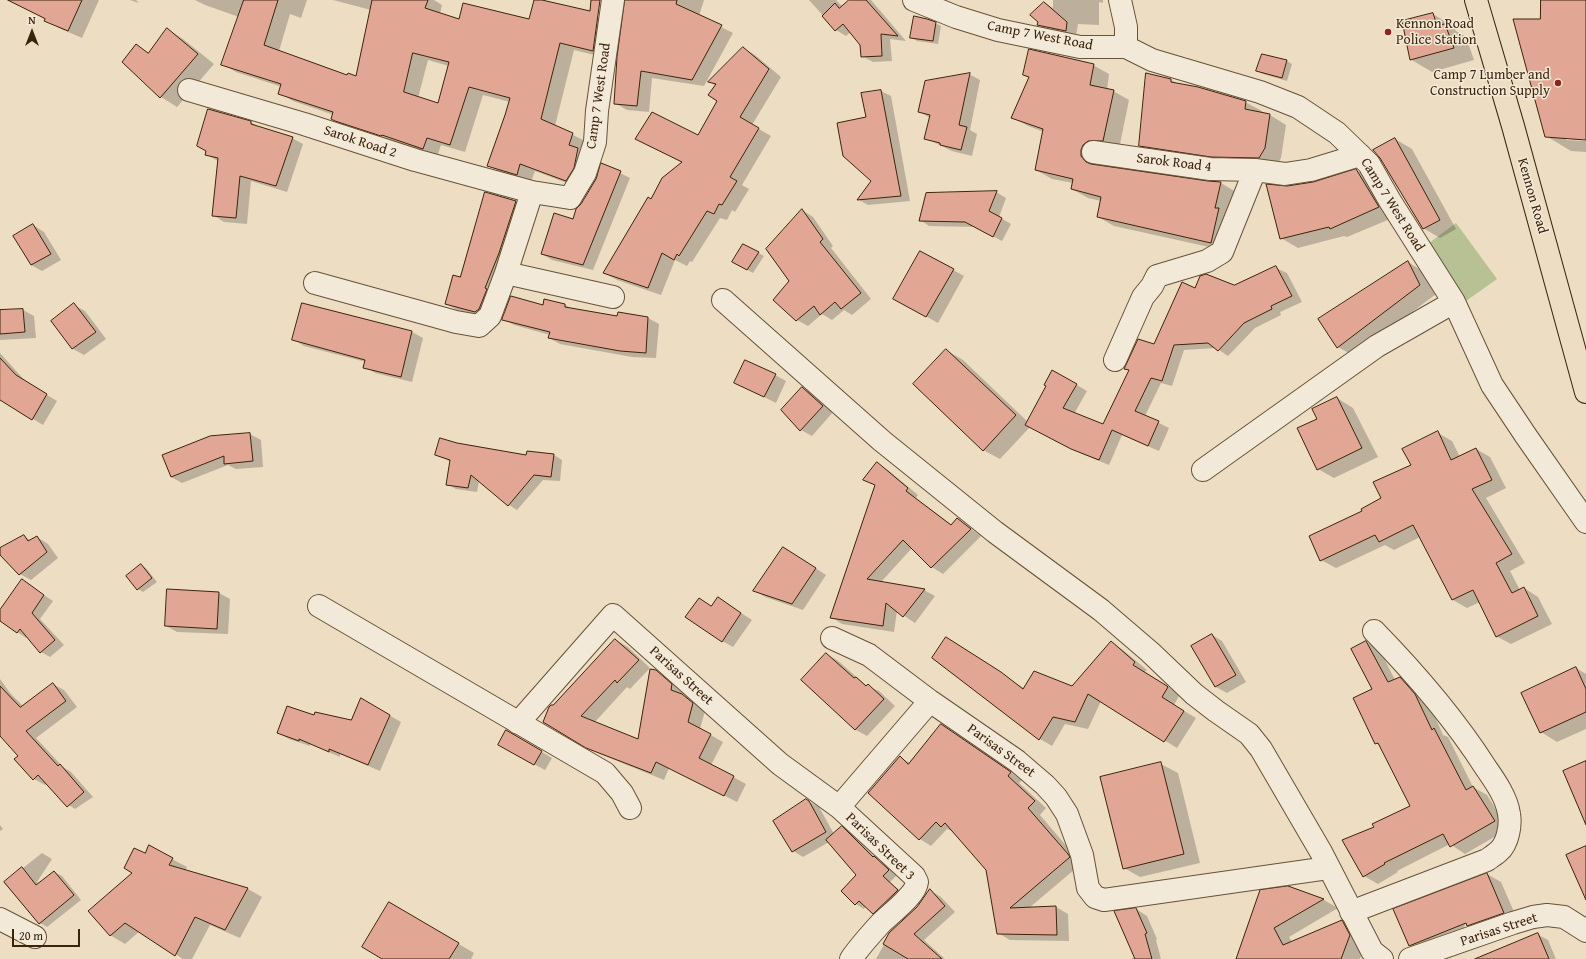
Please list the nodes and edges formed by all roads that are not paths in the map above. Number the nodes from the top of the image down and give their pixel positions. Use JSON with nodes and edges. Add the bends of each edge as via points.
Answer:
{"nodes":[{"id":1,"x":613,"y":0,"type":"edge"},
{"id":2,"x":914,"y":0,"type":"edge"},
{"id":3,"x":1120,"y":0,"type":"edge"},
{"id":4,"x":1474,"y":1,"type":"edge"},
{"id":5,"x":1126,"y":48,"type":"junction"},
{"id":6,"x":189,"y":90,"type":"dead end"},
{"id":7,"x":1093,"y":152,"type":"dead end"},
{"id":8,"x":1360,"y":155,"type":"junction"},
{"id":9,"x":1255,"y":170,"type":"junction"},
{"id":10,"x":532,"y":192,"type":"junction"},
{"id":11,"x":506,"y":273,"type":"junction"},
{"id":12,"x":315,"y":283,"type":"dead end"},
{"id":13,"x":613,"y":297,"type":"dead end"},
{"id":14,"x":723,"y":300,"type":"dead end"},
{"id":15,"x":1454,"y":302,"type":"junction"},
{"id":16,"x":1115,"y":360,"type":"dead end"},
{"id":17,"x":1586,"y":392,"type":"edge"},
{"id":18,"x":1203,"y":470,"type":"dead end"},
{"id":19,"x":1586,"y":522,"type":"edge"},
{"id":20,"x":319,"y":606,"type":"dead end"},
{"id":21,"x":1374,"y":631,"type":"dead end"},
{"id":22,"x":832,"y":638,"type":"dead end"},
{"id":23,"x":930,"y":701,"type":"junction"},
{"id":24,"x":518,"y":723,"type":"junction"},
{"id":25,"x":839,"y":806,"type":"junction"},
{"id":26,"x":630,"y":808,"type":"dead end"},
{"id":27,"x":1328,"y":868,"type":"junction"},
{"id":28,"x":1351,"y":912,"type":"junction"},
{"id":29,"x":0,"y":919,"type":"edge"},
{"id":30,"x":1586,"y":930,"type":"edge"},
{"id":31,"x":35,"y":937,"type":"dead end"},
{"id":32,"x":851,"y":959,"type":"edge"},
{"id":33,"x":1382,"y":959,"type":"edge"},
{"id":34,"x":1410,"y":959,"type":"edge"}],
"edges":[{"from":1,"to":10,"type":"street","name":"Camp 7 West Road","via":[[595,142],[585,173],[570,198]]},
{"from":2,"to":5,"type":"street","name":"Camp 7 West Road","via":[[998,30],[1080,47]]},
{"from":3,"to":5,"type":"street","via":[[1126,27]]},
{"from":4,"to":17,"type":"highway","name":"Kennon Road","via":[[1513,126]]},
{"from":5,"to":8,"type":"street","name":"Camp 7 West Road","via":[[1152,60],[1260,92],[1298,107],[1337,133]]},
{"from":6,"to":10,"type":"street","name":"Sarok Road 2","via":[[415,160]]},
{"from":7,"to":9,"type":"street","name":"Sarok Road 4","via":[[1210,168]]},
{"from":8,"to":9,"type":"street","name":"Sarok Road 4","via":[[1311,170],[1285,174]]},
{"from":8,"to":15,"type":"street","name":"Camp 7 West Road","via":[[1369,164]]},
{"from":9,"to":16,"type":"street","via":[[1222,252],[1207,261],[1157,276],[1140,304]]},
{"from":10,"to":11,"type":"street"},
{"from":11,"to":12,"type":"street","via":[[490,316],[479,326]]},
{"from":11,"to":13,"type":"street"},
{"from":14,"to":27,"type":"street","via":[[882,441],[995,532],[1100,610],[1194,694],[1249,734],[1261,749]]},
{"from":15,"to":18,"type":"street","via":[[1377,346]]},
{"from":15,"to":19,"type":"street","name":"Camp 7 West Road","via":[[1492,385]]},
{"from":20,"to":24,"type":"street"},
{"from":21,"to":28,"type":"street","via":[[1404,662],[1455,723],[1480,759],[1505,801],[1509,813],[1509,826],[1506,840],[1500,850],[1487,860]]},
{"from":22,"to":23,"type":"street","name":"Parisas Street","via":[[869,655]]},
{"from":23,"to":25,"type":"street"},
{"from":23,"to":27,"type":"street","name":"Parisas Street","via":[[1017,761],[1045,784],[1056,797],[1067,814],[1082,855],[1088,888],[1095,897],[1104,900]]},
{"from":24,"to":25,"type":"street","name":"Parisas Street","via":[[613,614],[780,764]]},
{"from":24,"to":26,"type":"street","via":[[605,773],[622,793]]},
{"from":25,"to":32,"type":"street","name":"Parisas Street 3","via":[[914,876],[917,882],[914,890],[881,923]]},
{"from":27,"to":28,"type":"street"},
{"from":28,"to":33,"type":"street","via":[[1372,951]]},
{"from":29,"to":31,"type":"street"},
{"from":30,"to":34,"type":"street","name":"Parisas Street","via":[[1564,917],[1547,914]]}]}
